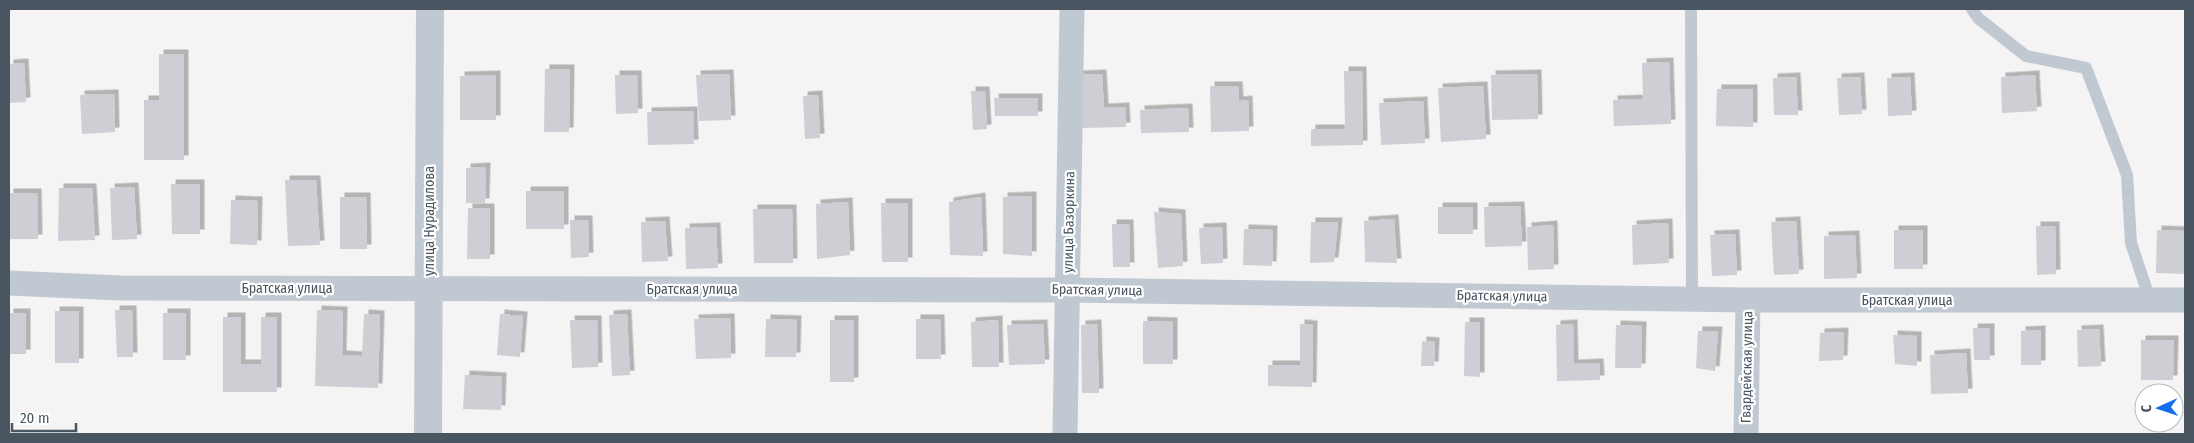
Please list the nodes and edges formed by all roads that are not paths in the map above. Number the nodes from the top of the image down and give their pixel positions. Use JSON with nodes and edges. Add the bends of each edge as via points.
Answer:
{"nodes":[{"id":1,"x":430,"y":9,"type":"edge"},
{"id":2,"x":1072,"y":9,"type":"edge"},
{"id":3,"x":1691,"y":9,"type":"edge"},
{"id":4,"x":1972,"y":9,"type":"edge"},
{"id":5,"x":9,"y":284,"type":"edge"},
{"id":6,"x":428,"y":288,"type":"junction"},
{"id":7,"x":1068,"y":290,"type":"junction"},
{"id":8,"x":1692,"y":299,"type":"junction"},
{"id":9,"x":1748,"y":300,"type":"junction"},
{"id":10,"x":2150,"y":300,"type":"junction"},
{"id":11,"x":2185,"y":300,"type":"edge"},
{"id":12,"x":428,"y":434,"type":"edge"},
{"id":13,"x":1065,"y":434,"type":"edge"},
{"id":14,"x":1746,"y":434,"type":"edge"}],
"edges":[{"from":1,"to":6,"type":"street","name":"улица Нурадилова"},
{"from":2,"to":7,"type":"street","name":"улица Базоркина"},
{"from":3,"to":8,"type":"lane"},
{"from":4,"to":10,"type":"lane","via":[[1978,18],[2026,56],[2086,68],[2127,175],[2131,243]]},
{"from":5,"to":6,"type":"street","name":"Братская улица","via":[[120,288]]},
{"from":6,"to":7,"type":"street","name":"Братская улица"},
{"from":6,"to":12,"type":"street","name":"улица Нурадилова"},
{"from":7,"to":8,"type":"street","name":"Братская улица"},
{"from":7,"to":13,"type":"street","name":"улица Базоркина"},
{"from":8,"to":9,"type":"street","name":"Братская улица"},
{"from":9,"to":10,"type":"street","name":"Братская улица"},
{"from":9,"to":14,"type":"street","name":"Гвардейская улица"},
{"from":10,"to":11,"type":"street","name":"Братская улица"}]}
